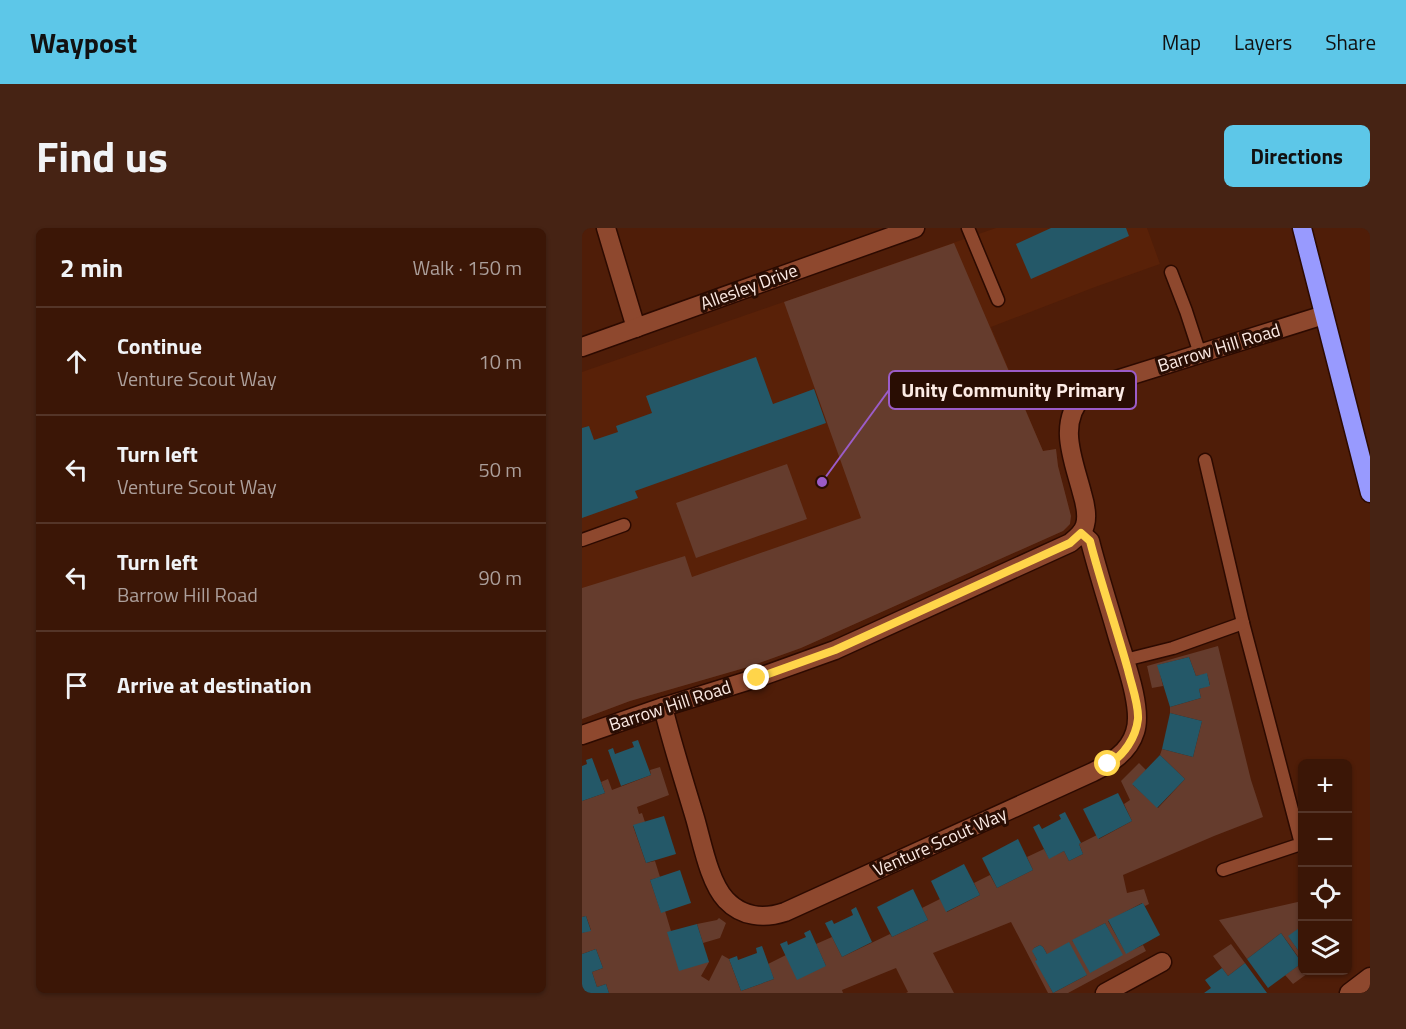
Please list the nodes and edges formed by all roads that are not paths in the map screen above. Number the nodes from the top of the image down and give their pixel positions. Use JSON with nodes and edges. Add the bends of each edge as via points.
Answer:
{"nodes":[{"id":1,"x":606,"y":228,"type":"edge"},
{"id":2,"x":915,"y":228,"type":"edge"},
{"id":3,"x":968,"y":228,"type":"edge"},
{"id":4,"x":1302,"y":228,"type":"edge"},
{"id":5,"x":1172,"y":272,"type":"dead end"},
{"id":6,"x":998,"y":300,"type":"dead end"},
{"id":7,"x":1324,"y":315,"type":"junction"},
{"id":8,"x":636,"y":328,"type":"junction"},
{"id":9,"x":582,"y":347,"type":"edge"},
{"id":10,"x":1200,"y":354,"type":"junction"},
{"id":11,"x":1205,"y":460,"type":"dead end"},
{"id":12,"x":1368,"y":483,"type":"edge"},
{"id":13,"x":624,"y":525,"type":"dead end"},
{"id":14,"x":1081,"y":533,"type":"junction"},
{"id":15,"x":582,"y":540,"type":"edge"},
{"id":16,"x":1243,"y":623,"type":"junction"},
{"id":17,"x":1125,"y":660,"type":"junction"},
{"id":18,"x":663,"y":707,"type":"junction"},
{"id":19,"x":582,"y":735,"type":"edge"},
{"id":20,"x":1223,"y":870,"type":"dead end"},
{"id":21,"x":1162,"y":962,"type":"dead end"},
{"id":22,"x":1370,"y":977,"type":"edge"},
{"id":23,"x":1105,"y":993,"type":"edge"},
{"id":24,"x":1348,"y":993,"type":"edge"}],
"edges":[{"from":1,"to":8,"type":"street"},
{"from":2,"to":8,"type":"street","name":"Allesley Drive"},
{"from":3,"to":6,"type":"lane"},
{"from":4,"to":7,"type":"highway"},
{"from":5,"to":10,"type":"lane"},
{"from":7,"to":10,"type":"street","name":"Barrow Hill Road"},
{"from":7,"to":12,"type":"highway"},
{"from":8,"to":9,"type":"street","name":"Allesley Drive"},
{"from":10,"to":14,"type":"street","name":"Barrow Hill Road","via":[[1100,385],[1084,393],[1074,408],[1068,442],[1086,505],[1086,523]]},
{"from":11,"to":16,"type":"lane"},
{"from":13,"to":15,"type":"lane"},
{"from":14,"to":17,"type":"street","name":"Venture Scout Way","via":[[1090,541]]},
{"from":14,"to":18,"type":"street","name":"Barrow Hill Road","via":[[1070,543],[835,650]]},
{"from":16,"to":17,"type":"lane"},
{"from":16,"to":20,"type":"lane","via":[[1301,844]]},
{"from":17,"to":18,"type":"street","name":"Venture Scout Way","via":[[1138,717],[1130,743],[1112,763],[770,916],[738,910],[718,890]]},
{"from":18,"to":19,"type":"street","name":"Barrow Hill Road"},
{"from":21,"to":23,"type":"street"},
{"from":22,"to":24,"type":"street"}]}
